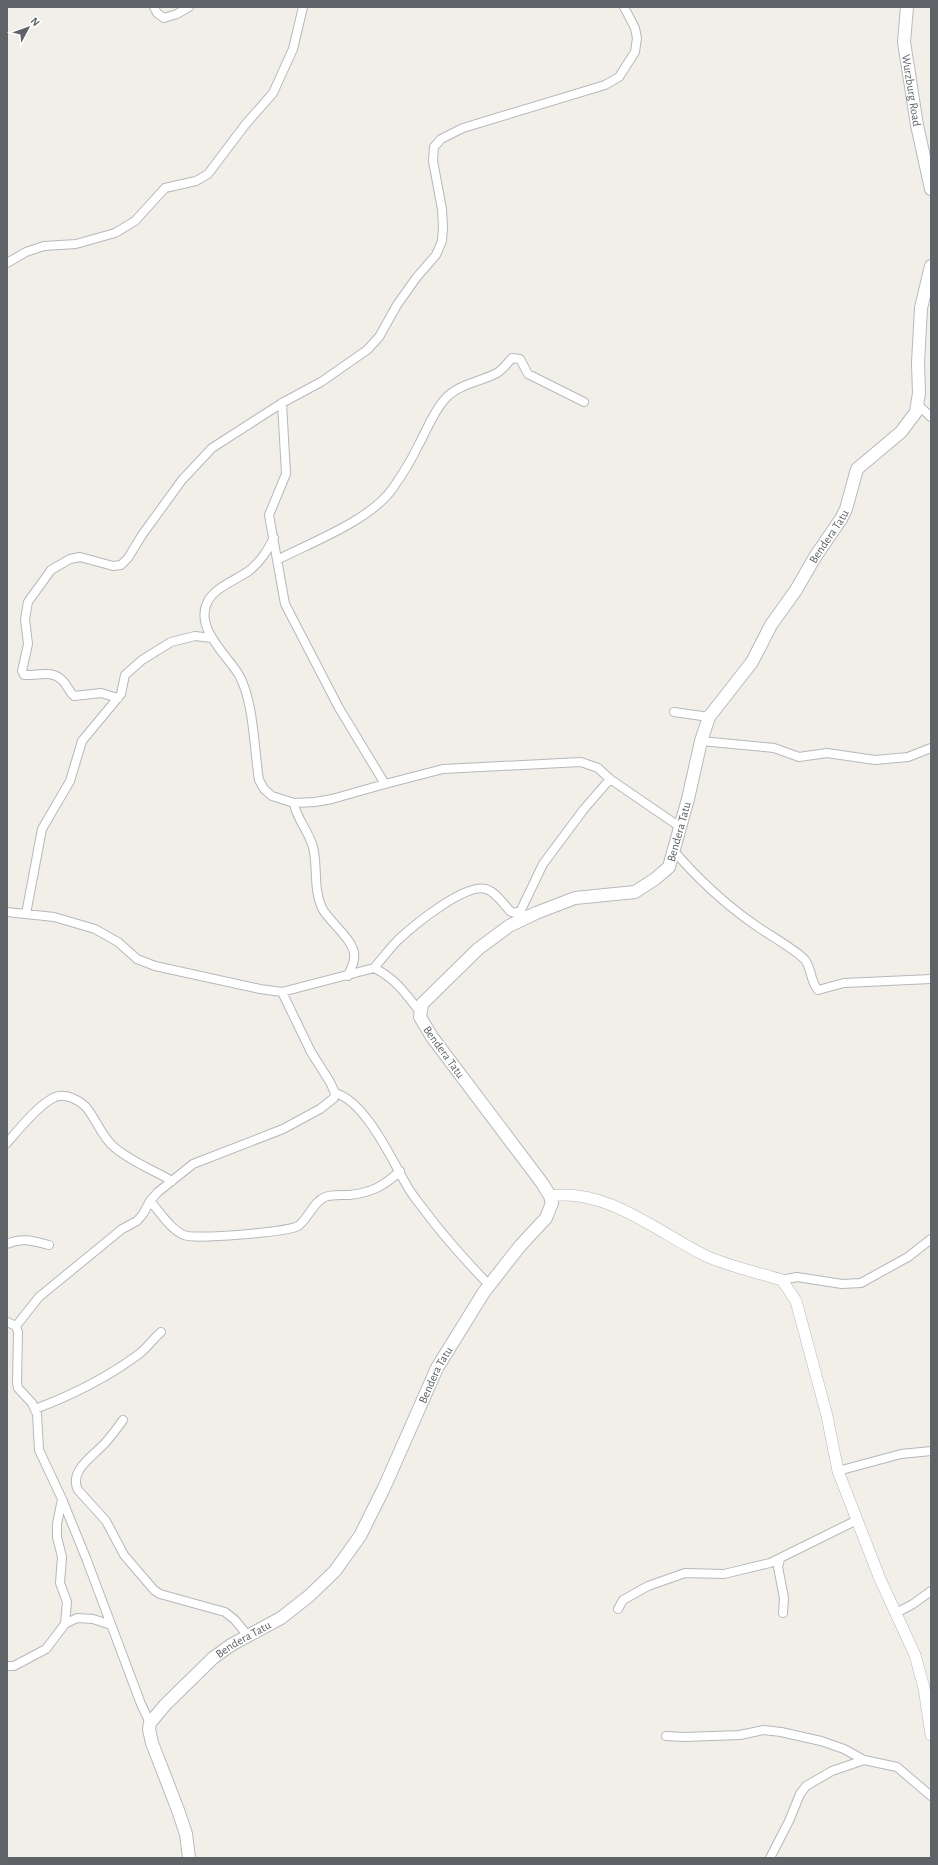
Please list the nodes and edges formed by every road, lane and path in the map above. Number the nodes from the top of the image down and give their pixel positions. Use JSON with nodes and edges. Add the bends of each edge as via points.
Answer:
{"nodes":[{"id":1,"x":154,"y":7,"type":"edge"},
{"id":2,"x":189,"y":7,"type":"edge"},
{"id":3,"x":303,"y":7,"type":"edge"},
{"id":4,"x":624,"y":7,"type":"edge"},
{"id":5,"x":907,"y":7,"type":"edge"},
{"id":6,"x":929,"y":173,"type":"edge"},
{"id":7,"x":931,"y":189,"type":"edge"},
{"id":8,"x":7,"y":263,"type":"edge"},
{"id":9,"x":931,"y":266,"type":"edge"},
{"id":10,"x":584,"y":402,"type":"dead end"},
{"id":11,"x":282,"y":403,"type":"junction"},
{"id":12,"x":918,"y":405,"type":"junction"},
{"id":13,"x":931,"y":417,"type":"edge"},
{"id":14,"x":274,"y":538,"type":"junction"},
{"id":15,"x":277,"y":560,"type":"junction"},
{"id":16,"x":212,"y":638,"type":"junction"},
{"id":17,"x":118,"y":698,"type":"junction"},
{"id":18,"x":674,"y":712,"type":"dead end"},
{"id":19,"x":709,"y":716,"type":"junction"},
{"id":20,"x":701,"y":741,"type":"junction"},
{"id":21,"x":931,"y":748,"type":"edge"},
{"id":22,"x":610,"y":779,"type":"junction"},
{"id":23,"x":385,"y":784,"type":"junction"},
{"id":24,"x":294,"y":803,"type":"junction"},
{"id":25,"x":680,"y":827,"type":"junction"},
{"id":26,"x":674,"y":851,"type":"junction"},
{"id":27,"x":7,"y":912,"type":"edge"},
{"id":28,"x":26,"y":914,"type":"junction"},
{"id":29,"x":522,"y":914,"type":"junction"},
{"id":30,"x":374,"y":968,"type":"junction"},
{"id":31,"x":348,"y":976,"type":"junction"},
{"id":32,"x":931,"y":979,"type":"edge"},
{"id":33,"x":282,"y":992,"type":"junction"},
{"id":34,"x":420,"y":1012,"type":"junction"},
{"id":35,"x":335,"y":1093,"type":"junction"},
{"id":36,"x":7,"y":1143,"type":"edge"},
{"id":37,"x":400,"y":1171,"type":"junction"},
{"id":38,"x":172,"y":1181,"type":"junction"},
{"id":39,"x":550,"y":1196,"type":"junction"},
{"id":40,"x":150,"y":1201,"type":"junction"},
{"id":41,"x":931,"y":1239,"type":"edge"},
{"id":42,"x":7,"y":1244,"type":"edge"},
{"id":43,"x":49,"y":1245,"type":"dead end"},
{"id":44,"x":782,"y":1280,"type":"junction"},
{"id":45,"x":488,"y":1286,"type":"junction"},
{"id":46,"x":7,"y":1318,"type":"edge"},
{"id":47,"x":7,"y":1322,"type":"edge"},
{"id":48,"x":16,"y":1326,"type":"junction"},
{"id":49,"x":161,"y":1332,"type":"dead end"},
{"id":50,"x":35,"y":1409,"type":"junction"},
{"id":51,"x":123,"y":1420,"type":"dead end"},
{"id":52,"x":931,"y":1451,"type":"edge"},
{"id":53,"x":838,"y":1471,"type":"junction"},
{"id":54,"x":62,"y":1499,"type":"junction"},
{"id":55,"x":857,"y":1520,"type":"junction"},
{"id":56,"x":780,"y":1559,"type":"junction"},
{"id":57,"x":931,"y":1591,"type":"edge"},
{"id":58,"x":618,"y":1609,"type":"dead end"},
{"id":59,"x":782,"y":1613,"type":"dead end"},
{"id":60,"x":896,"y":1613,"type":"junction"},
{"id":61,"x":65,"y":1624,"type":"junction"},
{"id":62,"x":110,"y":1625,"type":"junction"},
{"id":63,"x":248,"y":1636,"type":"junction"},
{"id":64,"x":7,"y":1666,"type":"edge"},
{"id":65,"x":150,"y":1723,"type":"junction"},
{"id":66,"x":931,"y":1735,"type":"edge"},
{"id":67,"x":666,"y":1736,"type":"dead end"},
{"id":68,"x":864,"y":1760,"type":"junction"},
{"id":69,"x":931,"y":1796,"type":"edge"},
{"id":70,"x":190,"y":1858,"type":"edge"},
{"id":71,"x":770,"y":1858,"type":"edge"}],
"edges":[{"from":1,"to":2,"type":"street","via":[[156,13],[164,18]]},
{"from":3,"to":8,"type":"street","via":[[293,49],[273,93],[208,174],[196,182],[165,188],[135,221],[115,233],[76,244],[44,246],[26,252]]},
{"from":4,"to":11,"type":"street","via":[[635,28],[637,38],[635,52],[619,77],[605,86],[463,128],[441,139],[434,147],[433,161],[438,180],[443,227],[442,241],[436,255],[416,278],[368,350],[321,382]]},
{"from":5,"to":6,"type":"main road","name":"Wurzburg Road","via":[[904,42]]},
{"from":6,"to":7,"type":"main road"},
{"from":9,"to":12,"type":"main road","name":"Bendera Tatu","via":[[921,308]]},
{"from":10,"to":15,"type":"street","via":[[528,374],[520,359],[512,358],[496,373],[457,390],[446,398],[392,490],[379,503],[362,515]]},
{"from":11,"to":14,"type":"street","via":[[286,474],[269,515]]},
{"from":11,"to":17,"type":"street","via":[[212,448],[182,480],[121,565],[113,566],[80,557],[70,559],[51,570],[28,602],[24,619],[28,644],[22,671],[24,675],[48,673],[57,676],[74,696],[101,693]]},
{"from":12,"to":13,"type":"street"},
{"from":12,"to":19,"type":"main road","name":"Bendera Tatu","via":[[913,417],[901,432],[857,469],[841,519],[771,625],[752,662]]},
{"from":14,"to":15,"type":"street"},
{"from":14,"to":16,"type":"street","via":[[259,562],[215,594],[207,603],[206,620]]},
{"from":15,"to":23,"type":"street","via":[[285,604],[339,708]]},
{"from":16,"to":17,"type":"street","via":[[183,637],[157,650],[128,671],[125,675],[124,688]]},
{"from":16,"to":24,"type":"street","via":[[236,670],[244,687],[259,780],[272,796]]},
{"from":17,"to":28,"type":"street","via":[[82,741],[70,781],[42,829]]},
{"from":18,"to":19,"type":"street"},
{"from":19,"to":20,"type":"main road","name":"Bendera Tatu"},
{"from":20,"to":21,"type":"street","via":[[774,748],[799,757],[827,753],[875,760],[908,757]]},
{"from":20,"to":25,"type":"main road","name":"Bendera Tatu"},
{"from":22,"to":23,"type":"street","via":[[593,765],[571,761],[443,769]]},
{"from":22,"to":25,"type":"street"},
{"from":22,"to":29,"type":"street","via":[[543,864]]},
{"from":23,"to":24,"type":"street","via":[[332,799]]},
{"from":24,"to":31,"type":"street","via":[[294,809],[314,848],[315,876],[322,908],[352,946],[355,957]]},
{"from":25,"to":26,"type":"main road","name":"Bendera Tatu"},
{"from":26,"to":29,"type":"main road","name":"Bendera Tatu","via":[[669,867],[635,892],[575,898]]},
{"from":26,"to":32,"type":"street","via":[[697,878],[723,900],[805,960],[813,984],[818,990],[844,983]]},
{"from":27,"to":28,"type":"street"},
{"from":28,"to":33,"type":"street","via":[[54,917],[95,928],[137,958],[155,966]]},
{"from":29,"to":30,"type":"street","via":[[511,912],[489,890],[480,888],[466,893],[437,908],[398,940]]},
{"from":29,"to":34,"type":"main road","name":"Bendera Tatu","via":[[478,948],[422,1004]]},
{"from":30,"to":31,"type":"street"},
{"from":30,"to":34,"type":"street","via":[[387,974],[401,987]]},
{"from":31,"to":33,"type":"street"},
{"from":33,"to":35,"type":"street","via":[[311,1052]]},
{"from":34,"to":39,"type":"main road","name":"Bendera Tatu","via":[[422,1022],[432,1037]]},
{"from":35,"to":37,"type":"street","via":[[343,1095],[358,1107]]},
{"from":35,"to":38,"type":"street","via":[[334,1098],[308,1116],[283,1129],[193,1164]]},
{"from":36,"to":38,"type":"street","via":[[47,1102],[56,1097],[73,1098],[85,1106],[113,1146]]},
{"from":37,"to":40,"type":"street","via":[[387,1184],[375,1190],[326,1197],[319,1201],[297,1226],[257,1234],[188,1237],[172,1227]]},
{"from":37,"to":45,"type":"street","via":[[426,1212]]},
{"from":38,"to":40,"type":"street"},
{"from":39,"to":44,"type":"street","via":[[574,1194],[611,1205],[706,1256],[730,1266]]},
{"from":39,"to":45,"type":"main road","name":"Bendera Tatu","via":[[552,1203],[546,1218]]},
{"from":40,"to":48,"type":"street","via":[[137,1221],[122,1229],[39,1297]]},
{"from":41,"to":44,"type":"street","via":[[908,1257],[861,1283],[842,1284],[798,1277]]},
{"from":42,"to":43,"type":"street","via":[[29,1239]]},
{"from":44,"to":53,"type":"street","via":[[796,1301],[827,1416]]},
{"from":45,"to":63,"type":"main road","name":"Bendera Tatu","via":[[437,1368],[392,1471],[360,1536],[335,1571],[309,1596],[281,1618]]},
{"from":46,"to":47,"type":"street"},
{"from":47,"to":48,"type":"street"},
{"from":48,"to":50,"type":"street","via":[[18,1388]]},
{"from":49,"to":50,"type":"street","via":[[139,1354],[117,1368]]},
{"from":50,"to":54,"type":"street","via":[[39,1450]]},
{"from":51,"to":63,"type":"street","via":[[106,1443],[82,1466],[76,1478],[78,1490],[106,1522],[124,1555],[154,1590],[160,1594],[225,1612]]},
{"from":52,"to":53,"type":"street","via":[[901,1454]]},
{"from":53,"to":55,"type":"street"},
{"from":54,"to":61,"type":"street","via":[[57,1537],[62,1557],[60,1583],[67,1602]]},
{"from":54,"to":62,"type":"street"},
{"from":55,"to":56,"type":"street"},
{"from":55,"to":60,"type":"street"},
{"from":56,"to":58,"type":"street","via":[[749,1570],[724,1574],[685,1573],[636,1592],[623,1600]]},
{"from":56,"to":59,"type":"street","via":[[778,1567],[783,1592]]},
{"from":57,"to":60,"type":"street"},
{"from":60,"to":66,"type":"street","via":[[915,1655],[924,1688]]},
{"from":61,"to":62,"type":"street","via":[[84,1617]]},
{"from":61,"to":64,"type":"street","via":[[46,1649],[14,1666]]},
{"from":62,"to":65,"type":"street","via":[[140,1704]]},
{"from":63,"to":65,"type":"main road","name":"Bendera Tatu","via":[[213,1658]]},
{"from":65,"to":70,"type":"main road","via":[[152,1743],[186,1834]]},
{"from":67,"to":68,"type":"street","via":[[740,1735],[764,1730],[781,1732],[821,1741]]},
{"from":68,"to":69,"type":"street","via":[[897,1767]]},
{"from":68,"to":71,"type":"street","via":[[832,1771],[806,1786]]}]}
